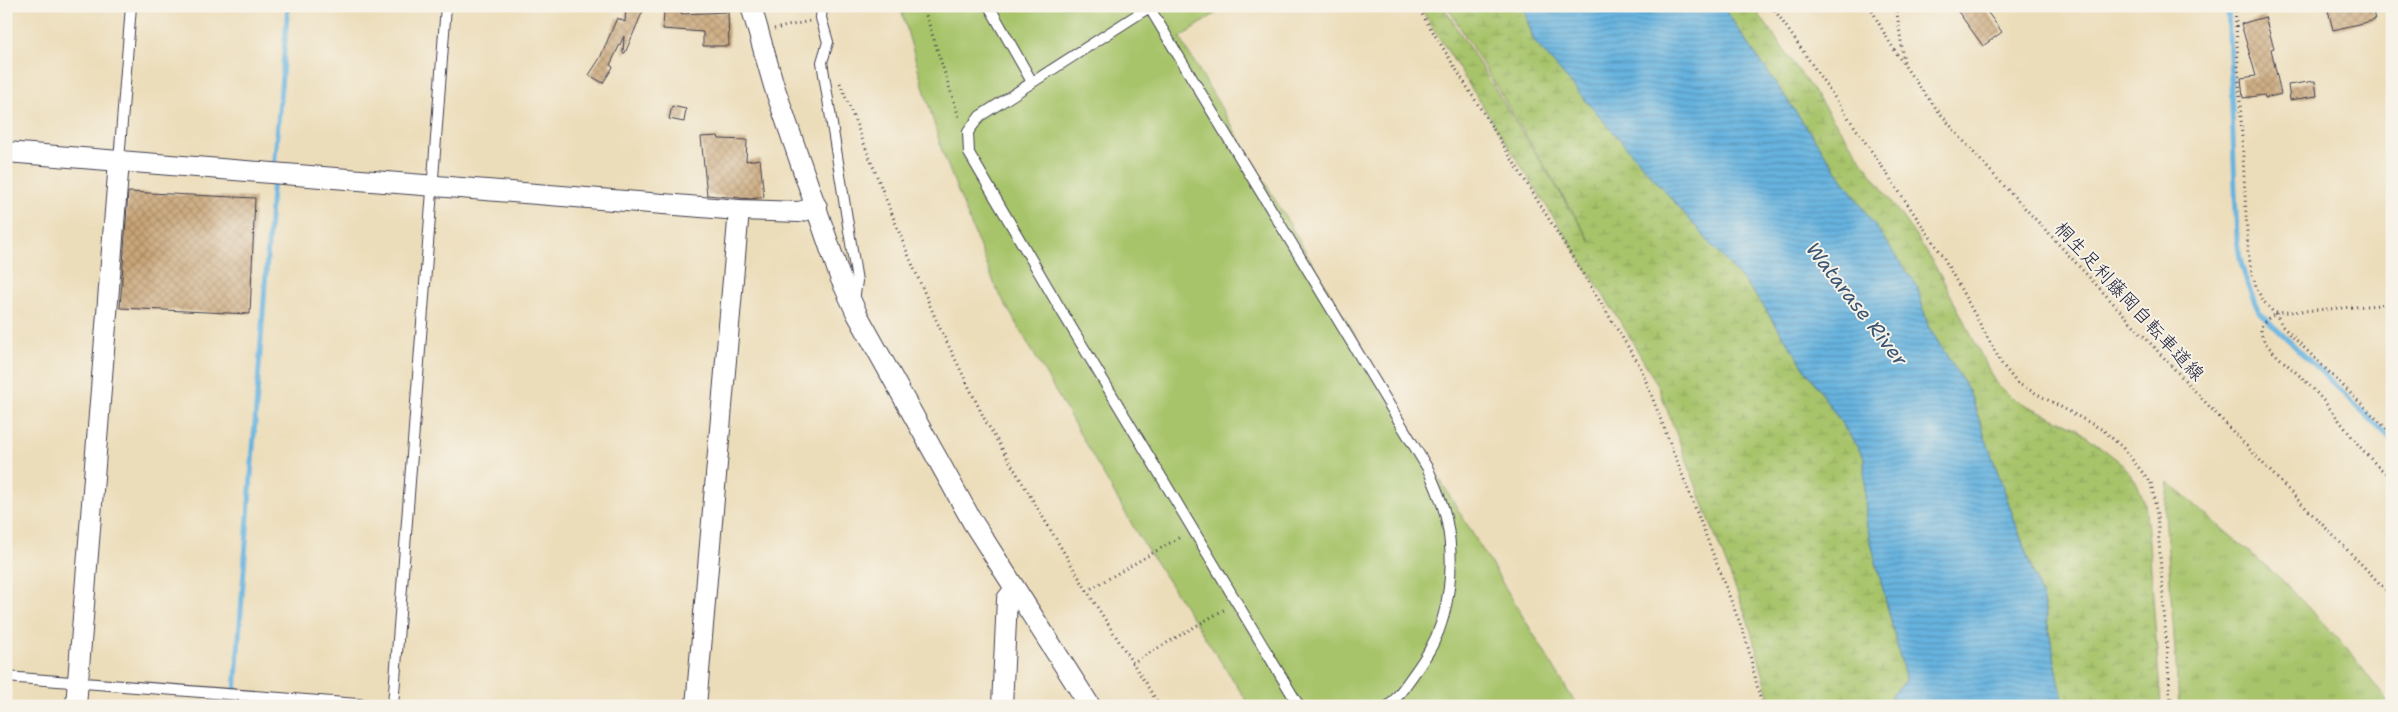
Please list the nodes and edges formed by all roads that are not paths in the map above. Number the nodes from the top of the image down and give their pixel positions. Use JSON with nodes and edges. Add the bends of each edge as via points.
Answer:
{"nodes":[{"id":1,"x":131,"y":6,"type":"edge"},
{"id":2,"x":446,"y":6,"type":"edge"},
{"id":3,"x":751,"y":6,"type":"edge"},
{"id":4,"x":822,"y":6,"type":"edge"},
{"id":5,"x":989,"y":6,"type":"edge"},
{"id":6,"x":1150,"y":7,"type":"edge"},
{"id":7,"x":1032,"y":82,"type":"junction"},
{"id":8,"x":6,"y":152,"type":"edge"},
{"id":9,"x":119,"y":161,"type":"junction"},
{"id":10,"x":431,"y":186,"type":"junction"},
{"id":11,"x":817,"y":207,"type":"junction"},
{"id":12,"x":739,"y":210,"type":"junction"},
{"id":13,"x":854,"y":306,"type":"junction"},
{"id":14,"x":1015,"y":589,"type":"junction"},
{"id":15,"x":6,"y":677,"type":"edge"},
{"id":16,"x":78,"y":682,"type":"junction"},
{"id":17,"x":76,"y":706,"type":"edge"},
{"id":18,"x":384,"y":706,"type":"edge"},
{"id":19,"x":393,"y":706,"type":"edge"},
{"id":20,"x":696,"y":706,"type":"edge"},
{"id":21,"x":1002,"y":706,"type":"edge"},
{"id":22,"x":1090,"y":706,"type":"edge"},
{"id":23,"x":1299,"y":706,"type":"edge"},
{"id":24,"x":1388,"y":706,"type":"edge"}],
"edges":[{"from":1,"to":9,"type":"lane"},
{"from":2,"to":10,"type":"lane"},
{"from":3,"to":11,"type":"street","via":[[774,86]]},
{"from":4,"to":13,"type":"lane","via":[[821,18],[828,42],[822,62],[857,281]]},
{"from":5,"to":7,"type":"lane"},
{"from":6,"to":7,"type":"lane"},
{"from":6,"to":24,"type":"lane","via":[[1428,468],[1439,497],[1447,523],[1450,557],[1448,592],[1441,624],[1430,649]]},
{"from":7,"to":23,"type":"lane","via":[[980,116],[968,132],[969,153]]},
{"from":8,"to":9,"type":"street"},
{"from":9,"to":10,"type":"street"},
{"from":9,"to":16,"type":"street"},
{"from":10,"to":12,"type":"street"},
{"from":10,"to":19,"type":"lane"},
{"from":11,"to":12,"type":"street","via":[[800,212]]},
{"from":11,"to":13,"type":"street","via":[[840,277]]},
{"from":12,"to":20,"type":"street"},
{"from":13,"to":14,"type":"street","via":[[972,521]]},
{"from":14,"to":21,"type":"street","via":[[1007,599]]},
{"from":14,"to":22,"type":"street"},
{"from":15,"to":16,"type":"lane"},
{"from":16,"to":17,"type":"street"},
{"from":16,"to":18,"type":"lane"}]}
